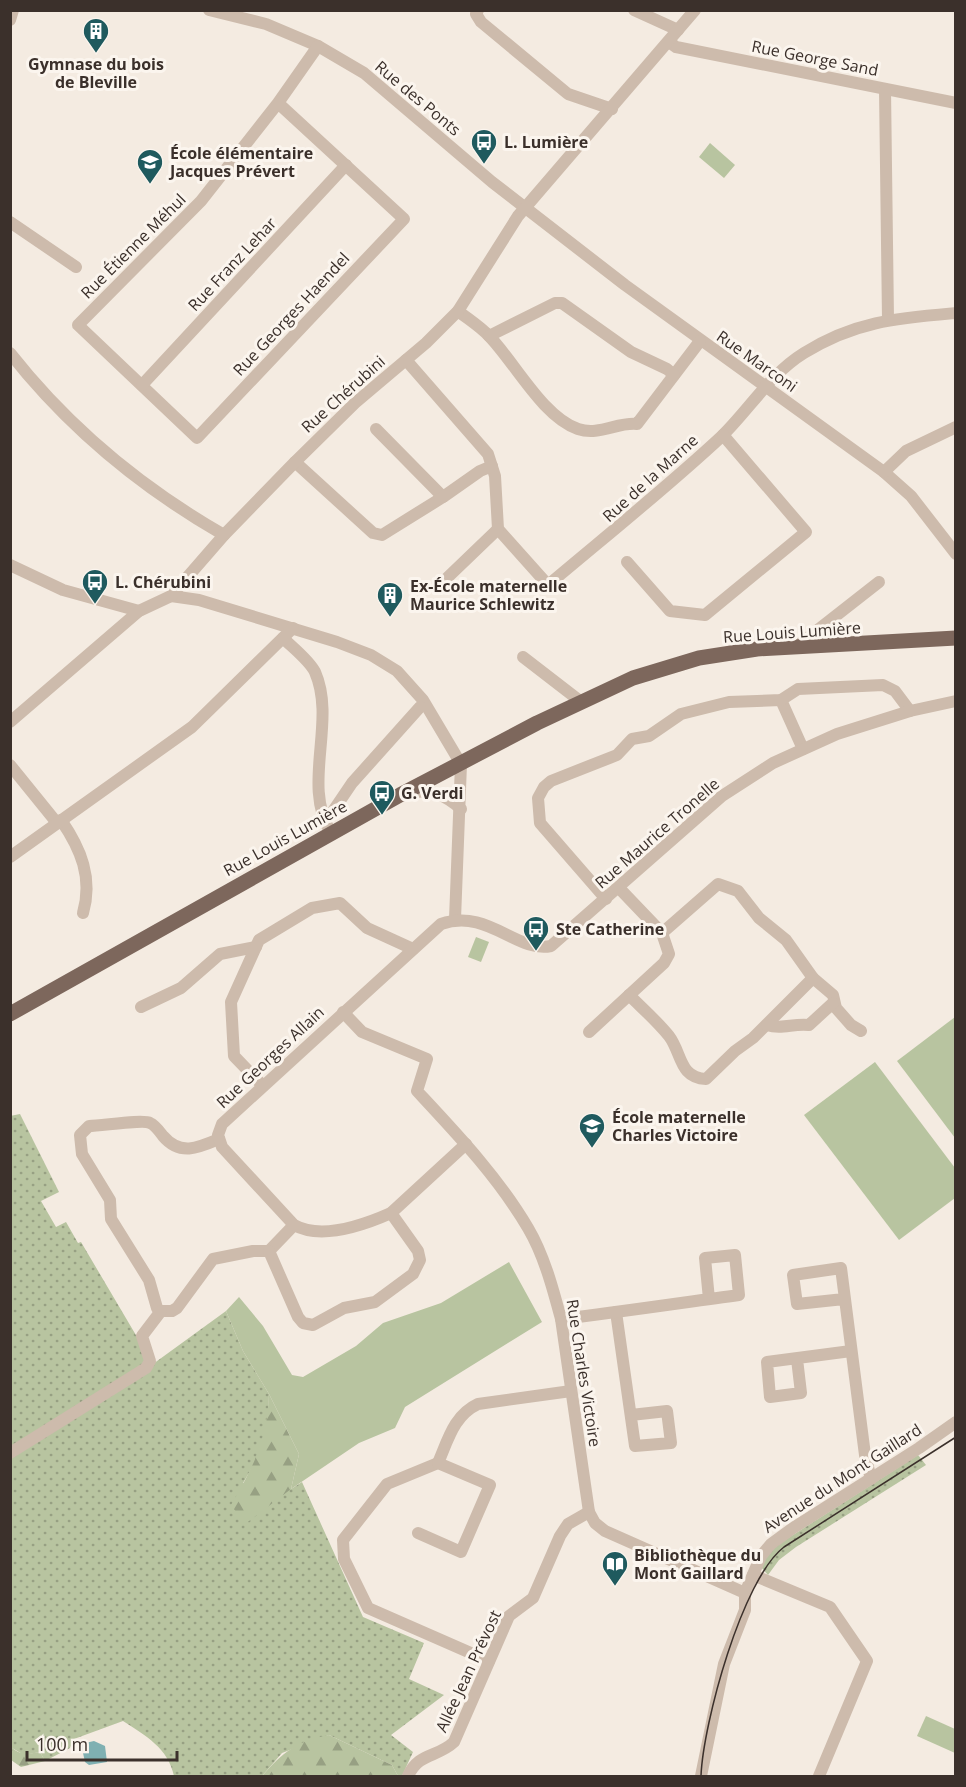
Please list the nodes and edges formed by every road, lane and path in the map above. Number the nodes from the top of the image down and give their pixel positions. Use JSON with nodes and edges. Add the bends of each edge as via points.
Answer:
{"nodes":[{"id":1,"x":13,"y":10,"type":"edge"},
{"id":2,"x":209,"y":10,"type":"edge"},
{"id":3,"x":477,"y":10,"type":"edge"},
{"id":4,"x":633,"y":10,"type":"edge"},
{"id":5,"x":695,"y":10,"type":"edge"},
{"id":6,"x":10,"y":20,"type":"edge"},
{"id":7,"x":678,"y":30,"type":"junction"},
{"id":8,"x":669,"y":42,"type":"junction"},
{"id":9,"x":318,"y":46,"type":"junction"},
{"id":10,"x":885,"y":89,"type":"junction"},
{"id":11,"x":278,"y":103,"type":"junction"},
{"id":12,"x":956,"y":103,"type":"edge"},
{"id":13,"x":612,"y":109,"type":"junction"},
{"id":14,"x":346,"y":165,"type":"junction"},
{"id":15,"x":526,"y":208,"type":"junction"},
{"id":16,"x":10,"y":222,"type":"edge"},
{"id":17,"x":76,"y":267,"type":"dead end"},
{"id":18,"x":458,"y":311,"type":"junction"},
{"id":19,"x":956,"y":313,"type":"edge"},
{"id":20,"x":888,"y":319,"type":"junction"},
{"id":21,"x":78,"y":326,"type":"joint"},
{"id":22,"x":489,"y":336,"type":"junction"},
{"id":23,"x":700,"y":341,"type":"junction"},
{"id":24,"x":10,"y":353,"type":"edge"},
{"id":25,"x":406,"y":360,"type":"junction"},
{"id":26,"x":674,"y":375,"type":"junction"},
{"id":27,"x":142,"y":385,"type":"junction"},
{"id":28,"x":766,"y":388,"type":"junction"},
{"id":29,"x":956,"y":427,"type":"edge"},
{"id":30,"x":376,"y":429,"type":"dead end"},
{"id":31,"x":723,"y":435,"type":"junction"},
{"id":32,"x":295,"y":462,"type":"junction"},
{"id":33,"x":492,"y":466,"type":"junction"},
{"id":34,"x":884,"y":472,"type":"junction"},
{"id":35,"x":443,"y":497,"type":"junction"},
{"id":36,"x":498,"y":529,"type":"junction"},
{"id":37,"x":225,"y":535,"type":"junction"},
{"id":38,"x":956,"y":554,"type":"edge"},
{"id":39,"x":627,"y":562,"type":"dead end"},
{"id":40,"x":10,"y":565,"type":"edge"},
{"id":41,"x":447,"y":578,"type":"dead end"},
{"id":42,"x":879,"y":582,"type":"dead end"},
{"id":43,"x":171,"y":596,"type":"junction"},
{"id":44,"x":139,"y":611,"type":"junction"},
{"id":45,"x":293,"y":628,"type":"junction"},
{"id":46,"x":283,"y":638,"type":"junction"},
{"id":47,"x":951,"y":640,"type":"edge"},
{"id":48,"x":796,"y":647,"type":"junction"},
{"id":49,"x":523,"y":657,"type":"dead end"},
{"id":50,"x":781,"y":700,"type":"junction"},
{"id":51,"x":580,"y":701,"type":"junction"},
{"id":52,"x":956,"y":701,"type":"edge"},
{"id":53,"x":420,"y":707,"type":"dead end"},
{"id":54,"x":910,"y":711,"type":"junction"},
{"id":55,"x":10,"y":722,"type":"edge"},
{"id":56,"x":803,"y":749,"type":"junction"},
{"id":57,"x":461,"y":764,"type":"junction"},
{"id":58,"x":10,"y":765,"type":"edge"},
{"id":59,"x":400,"y":795,"type":"junction"},
{"id":60,"x":461,"y":809,"type":"junction"},
{"id":61,"x":324,"y":816,"type":"junction"},
{"id":62,"x":59,"y":822,"type":"junction"},
{"id":63,"x":331,"y":834,"type":"junction"},
{"id":64,"x":10,"y":856,"type":"edge"},
{"id":65,"x":618,"y":888,"type":"junction"},
{"id":66,"x":606,"y":899,"type":"junction"},
{"id":67,"x":83,"y":913,"type":"dead end"},
{"id":68,"x":455,"y":919,"type":"junction"},
{"id":69,"x":662,"y":933,"type":"junction"},
{"id":70,"x":256,"y":947,"type":"junction"},
{"id":71,"x":413,"y":949,"type":"junction"},
{"id":72,"x":813,"y":978,"type":"junction"},
{"id":73,"x":629,"y":995,"type":"junction"},
{"id":74,"x":833,"y":1003,"type":"junction"},
{"id":75,"x":141,"y":1007,"type":"dead end"},
{"id":76,"x":343,"y":1012,"type":"junction"},
{"id":77,"x":10,"y":1014,"type":"edge"},
{"id":78,"x":767,"y":1025,"type":"junction"},
{"id":79,"x":861,"y":1031,"type":"dead end"},
{"id":80,"x":589,"y":1032,"type":"dead end"},
{"id":81,"x":263,"y":1086,"type":"junction"},
{"id":82,"x":219,"y":1139,"type":"junction"},
{"id":83,"x":466,"y":1144,"type":"junction"},
{"id":84,"x":391,"y":1213,"type":"junction"},
{"id":85,"x":294,"y":1225,"type":"junction"},
{"id":86,"x":269,"y":1251,"type":"junction"},
{"id":87,"x":709,"y":1299,"type":"dead end"},
{"id":88,"x":844,"y":1299,"type":"junction"},
{"id":89,"x":161,"y":1311,"type":"junction"},
{"id":90,"x":616,"y":1312,"type":"junction"},
{"id":91,"x":561,"y":1319,"type":"junction"},
{"id":92,"x":851,"y":1351,"type":"junction"},
{"id":93,"x":797,"y":1359,"type":"dead end"},
{"id":94,"x":571,"y":1391,"type":"junction"},
{"id":95,"x":631,"y":1415,"type":"dead end"},
{"id":96,"x":956,"y":1422,"type":"edge"},
{"id":97,"x":10,"y":1453,"type":"edge"},
{"id":98,"x":438,"y":1463,"type":"junction"},
{"id":99,"x":871,"y":1479,"type":"junction"},
{"id":100,"x":589,"y":1512,"type":"junction"},
{"id":101,"x":418,"y":1533,"type":"dead end"},
{"id":102,"x":753,"y":1575,"type":"junction"},
{"id":103,"x":745,"y":1593,"type":"junction"},
{"id":104,"x":489,"y":1661,"type":"junction"},
{"id":105,"x":410,"y":1776,"type":"edge"},
{"id":106,"x":700,"y":1776,"type":"edge"},
{"id":107,"x":819,"y":1776,"type":"edge"}],
"edges":[{"from":1,"to":6,"type":"street"},
{"from":2,"to":9,"type":"street","name":"Rue des Ponts","via":[[266,24]]},
{"from":3,"to":13,"type":"street","via":[[481,22],[568,94]]},
{"from":4,"to":7,"type":"street"},
{"from":5,"to":7,"type":"street","name":"Rue Chérubini"},
{"from":7,"to":8,"type":"street","name":"Rue Chérubini"},
{"from":8,"to":10,"type":"street","name":"Rue George Sand","via":[[676,47]]},
{"from":8,"to":13,"type":"street","name":"Rue Chérubini"},
{"from":9,"to":11,"type":"street","name":"Rue Étienne Méhul"},
{"from":9,"to":15,"type":"street","name":"Rue des Ponts","via":[[383,87]]},
{"from":10,"to":12,"type":"street","name":"Rue George Sand"},
{"from":10,"to":20,"type":"street"},
{"from":11,"to":14,"type":"street","name":"Rue Georges Haendel"},
{"from":11,"to":21,"type":"street","name":"Rue Étienne Méhul","via":[[201,201]]},
{"from":13,"to":15,"type":"street","name":"Rue Chérubini"},
{"from":14,"to":27,"type":"street","name":"Rue Franz Lehar"},
{"from":14,"to":27,"type":"street","name":"Rue Georges Haendel","via":[[404,219],[197,438]]},
{"from":15,"to":18,"type":"street","name":"Rue Chérubini"},
{"from":15,"to":23,"type":"street","name":"Rue Marconi"},
{"from":16,"to":17,"type":"street"},
{"from":18,"to":22,"type":"street"},
{"from":18,"to":25,"type":"street","name":"Rue Chérubini"},
{"from":19,"to":20,"type":"street","name":"Rue de la Marne"},
{"from":20,"to":28,"type":"street","name":"Rue de la Marne","via":[[841,334],[803,354]]},
{"from":21,"to":27,"type":"street","name":"Rue Georges Haendel"},
{"from":22,"to":26,"type":"street","via":[[562,303],[632,352]]},
{"from":22,"to":26,"type":"street","via":[[538,396],[567,424],[579,429],[591,431],[637,424]]},
{"from":23,"to":26,"type":"street"},
{"from":23,"to":28,"type":"street","name":"Rue Marconi"},
{"from":24,"to":37,"type":"street","via":[[56,406],[114,460],[183,511]]},
{"from":25,"to":32,"type":"street","name":"Rue Chérubini"},
{"from":25,"to":33,"type":"street","via":[[488,454]]},
{"from":28,"to":31,"type":"street","name":"Rue de la Marne"},
{"from":28,"to":34,"type":"street","name":"Rue Marconi"},
{"from":29,"to":34,"type":"street","via":[[906,451]]},
{"from":30,"to":35,"type":"street"},
{"from":31,"to":36,"type":"street","name":"Rue de la Marne","via":[[631,518],[548,585]]},
{"from":31,"to":39,"type":"street","via":[[807,532],[705,615],[670,611]]},
{"from":32,"to":35,"type":"street","via":[[373,532],[382,535]]},
{"from":32,"to":37,"type":"street","name":"Rue Chérubini"},
{"from":33,"to":35,"type":"street"},
{"from":33,"to":36,"type":"street"},
{"from":34,"to":38,"type":"street","name":"Rue Marconi","via":[[911,496]]},
{"from":36,"to":41,"type":"street"},
{"from":37,"to":43,"type":"street","name":"Rue Chérubini"},
{"from":40,"to":44,"type":"street","via":[[63,590]]},
{"from":42,"to":48,"type":"street"},
{"from":43,"to":44,"type":"street"},
{"from":43,"to":45,"type":"street","via":[[199,600]]},
{"from":44,"to":55,"type":"street"},
{"from":45,"to":46,"type":"street"},
{"from":45,"to":57,"type":"street","via":[[371,655],[397,671],[423,700]]},
{"from":46,"to":61,"type":"street","via":[[314,670],[322,696],[318,762]]},
{"from":46,"to":62,"type":"street","via":[[192,728]]},
{"from":47,"to":48,"type":"main road","name":"Rue Louis Lumière"},
{"from":48,"to":51,"type":"main road","name":"Rue Louis Lumière","via":[[735,652],[676,664]]},
{"from":49,"to":51,"type":"street"},
{"from":50,"to":54,"type":"street","via":[[798,689],[883,685],[895,691]]},
{"from":50,"to":56,"type":"street"},
{"from":50,"to":66,"type":"street","via":[[729,702],[681,714],[649,736],[632,739],[616,755],[544,787],[538,798],[540,823]]},
{"from":51,"to":57,"type":"main road","name":"Rue Louis Lumière"},
{"from":52,"to":54,"type":"street","name":"Rue Maurice Tronelle"},
{"from":53,"to":61,"type":"street","via":[[352,783],[332,814]]},
{"from":54,"to":56,"type":"street","name":"Rue Maurice Tronelle"},
{"from":56,"to":65,"type":"street","name":"Rue Maurice Tronelle","via":[[722,796]]},
{"from":57,"to":59,"type":"main road","name":"Rue Louis Lumière"},
{"from":57,"to":60,"type":"street"},
{"from":58,"to":62,"type":"street"},
{"from":59,"to":60,"type":"street","via":[[431,792],[443,795]]},
{"from":59,"to":63,"type":"main road","name":"Rue Louis Lumière"},
{"from":60,"to":68,"type":"street"},
{"from":61,"to":63,"type":"street"},
{"from":62,"to":64,"type":"street"},
{"from":62,"to":67,"type":"street","via":[[82,858],[88,897]]},
{"from":63,"to":77,"type":"main road","name":"Rue Louis Lumière"},
{"from":65,"to":66,"type":"street","name":"Rue Maurice Tronelle"},
{"from":65,"to":69,"type":"street"},
{"from":66,"to":68,"type":"street","name":"Rue Maurice Tronelle","via":[[547,947],[468,919]]},
{"from":68,"to":71,"type":"street","name":"Rue Georges Allain","via":[[441,924]]},
{"from":69,"to":72,"type":"street","via":[[718,884],[738,891],[759,918],[786,940]]},
{"from":69,"to":73,"type":"street","via":[[669,954]]},
{"from":70,"to":71,"type":"street","via":[[259,940],[312,908],[340,903],[367,928]]},
{"from":70,"to":75,"type":"street","via":[[220,954],[181,988]]},
{"from":70,"to":81,"type":"street","via":[[231,1002],[231,1015],[234,1056]]},
{"from":71,"to":76,"type":"street","name":"Rue Georges Allain"},
{"from":72,"to":74,"type":"street","via":[[833,995]]},
{"from":72,"to":78,"type":"street"},
{"from":73,"to":78,"type":"street","via":[[670,1038],[680,1064],[698,1078],[706,1078]]},
{"from":73,"to":80,"type":"street"},
{"from":74,"to":78,"type":"street","via":[[809,1025],[780,1029]]},
{"from":74,"to":79,"type":"street"},
{"from":76,"to":81,"type":"street","name":"Rue Georges Allain"},
{"from":76,"to":83,"type":"street","name":"Rue Charles Victoire","via":[[362,1032],[427,1059],[417,1091]]},
{"from":81,"to":82,"type":"street","name":"Rue Georges Allain","via":[[222,1124]]},
{"from":82,"to":85,"type":"street"},
{"from":82,"to":89,"type":"street","via":[[182,1149],[173,1147],[152,1123],[140,1121],[89,1126],[80,1136],[82,1154],[110,1200],[111,1219],[149,1280]]},
{"from":83,"to":84,"type":"street"},
{"from":83,"to":91,"type":"street","name":"Rue Charles Victoire","via":[[530,1230]]},
{"from":84,"to":85,"type":"street","via":[[320,1233],[306,1232]]},
{"from":84,"to":86,"type":"street","via":[[418,1251],[420,1260],[413,1274],[375,1302],[344,1308],[313,1325],[298,1317]]},
{"from":85,"to":86,"type":"street"},
{"from":86,"to":89,"type":"street","via":[[213,1259],[177,1308]]},
{"from":87,"to":90,"type":"street"},
{"from":88,"to":88,"type":"street","via":[[841,1269],[793,1275],[797,1304]]},
{"from":88,"to":92,"type":"street"},
{"from":89,"to":97,"type":"street","via":[[142,1336],[150,1362],[146,1368]]},
{"from":90,"to":91,"type":"street"},
{"from":90,"to":95,"type":"street"},
{"from":91,"to":94,"type":"street","name":"Rue Charles Victoire"},
{"from":92,"to":93,"type":"street"},
{"from":92,"to":99,"type":"street"},
{"from":94,"to":98,"type":"street","via":[[466,1409]]},
{"from":94,"to":100,"type":"street","name":"Rue Charles Victoire"},
{"from":96,"to":99,"type":"street","name":"Avenue du Mont Gaillard"},
{"from":98,"to":101,"type":"street","via":[[490,1485],[461,1552]]},
{"from":98,"to":104,"type":"street","via":[[387,1484],[343,1540],[344,1559],[368,1608]]},
{"from":99,"to":102,"type":"street","name":"Avenue du Mont Gaillard","via":[[771,1544]]},
{"from":100,"to":103,"type":"street","via":[[605,1531]]},
{"from":100,"to":104,"type":"street","name":"Allée Jean Prévost","via":[[568,1524],[533,1598],[509,1616]]},
{"from":102,"to":103,"type":"street","name":"Avenue du Mont Gaillard"},
{"from":102,"to":107,"type":"street","via":[[830,1607],[867,1661]]},
{"from":103,"to":106,"type":"street","name":"Avenue du Mont Gaillard","via":[[744,1610],[722,1672]]},
{"from":104,"to":105,"type":"street","name":"Allée Jean Prévost","via":[[454,1742],[418,1760]]}]}
